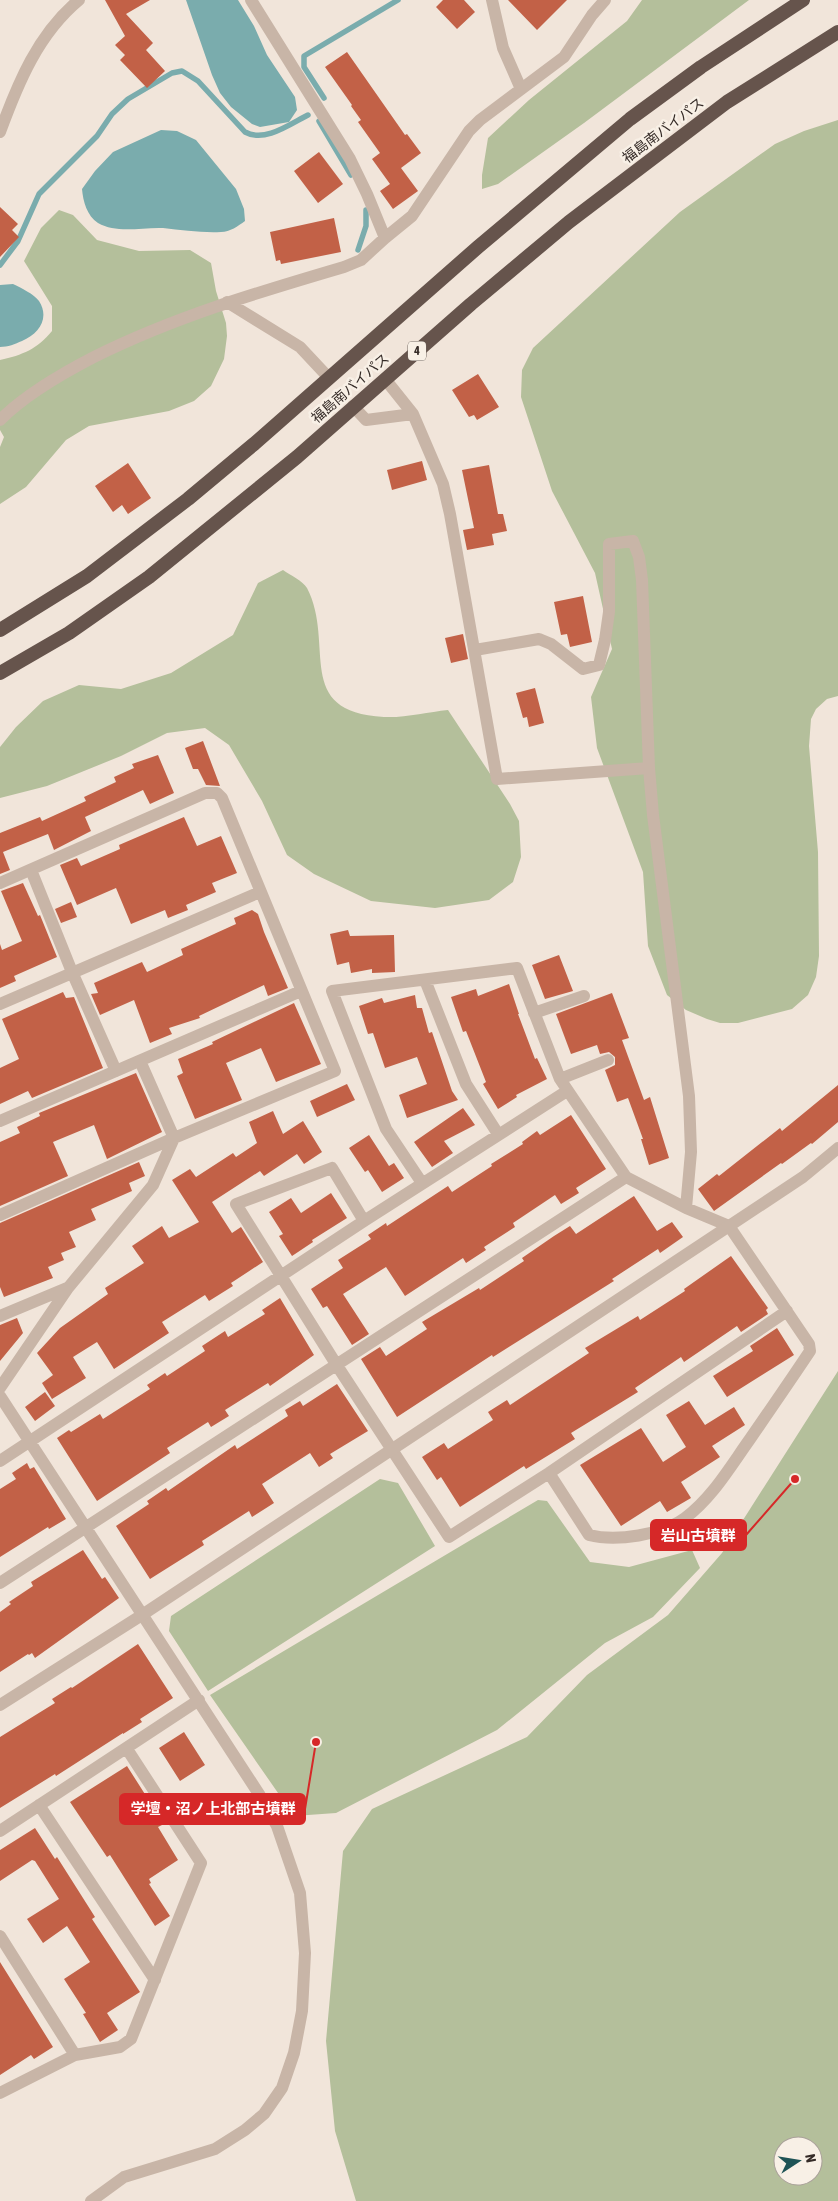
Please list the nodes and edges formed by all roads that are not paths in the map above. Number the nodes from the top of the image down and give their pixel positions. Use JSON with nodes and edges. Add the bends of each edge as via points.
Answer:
{"nodes":[{"id":1,"x":79,"y":0,"type":"edge"},
{"id":2,"x":251,"y":0,"type":"edge"},
{"id":3,"x":492,"y":0,"type":"edge"},
{"id":4,"x":605,"y":0,"type":"edge"},
{"id":5,"x":803,"y":0,"type":"edge"},
{"id":6,"x":838,"y":32,"type":"edge"},
{"id":7,"x":521,"y":89,"type":"junction"},
{"id":8,"x":0,"y":132,"type":"edge"},
{"id":9,"x":385,"y":238,"type":"junction"},
{"id":10,"x":227,"y":302,"type":"junction"},
{"id":11,"x":329,"y":378,"type":"junction"},
{"id":12,"x":385,"y":379,"type":"junction"},
{"id":13,"x":353,"y":406,"type":"junction"},
{"id":14,"x":412,"y":414,"type":"junction"},
{"id":15,"x":0,"y":420,"type":"edge"},
{"id":16,"x":0,"y":630,"type":"edge"},
{"id":17,"x":475,"y":650,"type":"junction"},
{"id":18,"x":0,"y":673,"type":"edge"},
{"id":19,"x":649,"y":768,"type":"junction"},
{"id":20,"x":31,"y":870,"type":"junction"},
{"id":21,"x":0,"y":883,"type":"edge"},
{"id":22,"x":260,"y":892,"type":"junction"},
{"id":23,"x":72,"y":972,"type":"junction"},
{"id":24,"x":425,"y":980,"type":"junction"},
{"id":25,"x":301,"y":991,"type":"junction"},
{"id":26,"x":584,"y":996,"type":"dead end"},
{"id":27,"x":0,"y":1004,"type":"edge"},
{"id":28,"x":534,"y":1013,"type":"junction"},
{"id":29,"x":608,"y":1060,"type":"dead end"},
{"id":30,"x":140,"y":1061,"type":"junction"},
{"id":31,"x":116,"y":1071,"type":"junction"},
{"id":32,"x":560,"y":1080,"type":"junction"},
{"id":33,"x":566,"y":1091,"type":"junction"},
{"id":34,"x":0,"y":1121,"type":"edge"},
{"id":35,"x":498,"y":1134,"type":"junction"},
{"id":36,"x":174,"y":1138,"type":"junction"},
{"id":37,"x":838,"y":1148,"type":"edge"},
{"id":38,"x":626,"y":1177,"type":"junction"},
{"id":39,"x":422,"y":1184,"type":"junction"},
{"id":40,"x":686,"y":1208,"type":"junction"},
{"id":41,"x":0,"y":1215,"type":"edge"},
{"id":42,"x":364,"y":1221,"type":"junction"},
{"id":43,"x":729,"y":1226,"type":"junction"},
{"id":44,"x":281,"y":1277,"type":"junction"},
{"id":45,"x":68,"y":1288,"type":"junction"},
{"id":46,"x":787,"y":1311,"type":"junction"},
{"id":47,"x":0,"y":1316,"type":"edge"},
{"id":48,"x":336,"y":1364,"type":"junction"},
{"id":49,"x":0,"y":1388,"type":"edge"},
{"id":50,"x":0,"y":1396,"type":"edge"},
{"id":51,"x":29,"y":1442,"type":"junction"},
{"id":52,"x":392,"y":1449,"type":"junction"},
{"id":53,"x":0,"y":1461,"type":"edge"},
{"id":54,"x":549,"y":1473,"type":"junction"},
{"id":55,"x":84,"y":1528,"type":"junction"},
{"id":56,"x":0,"y":1583,"type":"edge"},
{"id":57,"x":142,"y":1615,"type":"junction"},
{"id":58,"x":199,"y":1700,"type":"junction"},
{"id":59,"x":0,"y":1706,"type":"edge"},
{"id":60,"x":127,"y":1749,"type":"junction"},
{"id":61,"x":39,"y":1805,"type":"junction"},
{"id":62,"x":0,"y":1831,"type":"edge"},
{"id":63,"x":0,"y":1936,"type":"edge"},
{"id":64,"x":155,"y":1980,"type":"junction"},
{"id":65,"x":75,"y":2055,"type":"junction"},
{"id":66,"x":0,"y":2093,"type":"edge"},
{"id":67,"x":91,"y":2201,"type":"edge"}],
"edges":[{"from":1,"to":8,"type":"street","via":[[65,11],[43,38],[17,86]]},
{"from":2,"to":9,"type":"street","via":[[350,160]]},
{"from":3,"to":7,"type":"street","via":[[503,48]]},
{"from":4,"to":7,"type":"street","via":[[564,57]]},
{"from":5,"to":11,"type":"highway","name":"福島南バイパス","via":[[701,67],[630,119]]},
{"from":6,"to":12,"type":"highway","name":"福島南バイパス","number":"4","via":[[727,102],[658,153],[539,247]]},
{"from":7,"to":9,"type":"street","via":[[469,131],[412,216]]},
{"from":9,"to":10,"type":"street","via":[[361,260],[344,267]]},
{"from":10,"to":11,"type":"street","via":[[300,347]]},
{"from":10,"to":15,"type":"street","via":[[125,342],[64,372]]},
{"from":11,"to":16,"type":"highway","name":"福島南バイパス","via":[[188,499],[87,576]]},
{"from":12,"to":13,"type":"highway","name":"福島南バイパス","number":"4"},
{"from":12,"to":14,"type":"street"},
{"from":13,"to":14,"type":"street","via":[[366,420]]},
{"from":13,"to":18,"type":"highway","name":"福島南バイパス","number":"4","via":[[297,457],[149,577],[69,633]]},
{"from":14,"to":17,"type":"street","via":[[444,492]]},
{"from":17,"to":19,"type":"street","via":[[498,779]]},
{"from":17,"to":19,"type":"street","via":[[539,639],[551,644],[583,669],[599,666],[609,612],[609,544],[633,541],[640,557],[642,580]]},
{"from":19,"to":40,"type":"street","via":[[689,1096],[691,1152]]},
{"from":20,"to":21,"type":"street"},
{"from":20,"to":22,"type":"street","via":[[205,793],[217,793],[222,798]]},
{"from":20,"to":23,"type":"street"},
{"from":22,"to":23,"type":"street"},
{"from":22,"to":25,"type":"street"},
{"from":23,"to":27,"type":"street"},
{"from":23,"to":31,"type":"street"},
{"from":24,"to":28,"type":"street","via":[[517,968]]},
{"from":24,"to":35,"type":"street","via":[[466,1084]]},
{"from":24,"to":39,"type":"street","via":[[332,991],[386,1129]]},
{"from":25,"to":30,"type":"street"},
{"from":25,"to":36,"type":"street","via":[[336,1071]]},
{"from":26,"to":28,"type":"street"},
{"from":28,"to":32,"type":"street"},
{"from":29,"to":32,"type":"street"},
{"from":30,"to":31,"type":"street"},
{"from":30,"to":36,"type":"street"},
{"from":31,"to":34,"type":"street"},
{"from":32,"to":33,"type":"street"},
{"from":33,"to":35,"type":"street"},
{"from":33,"to":38,"type":"street"},
{"from":35,"to":39,"type":"street"},
{"from":36,"to":41,"type":"street"},
{"from":36,"to":45,"type":"street","via":[[153,1185]]},
{"from":37,"to":43,"type":"street","via":[[804,1177]]},
{"from":38,"to":40,"type":"street"},
{"from":38,"to":48,"type":"street"},
{"from":39,"to":42,"type":"street"},
{"from":40,"to":43,"type":"street"},
{"from":42,"to":44,"type":"street"},
{"from":42,"to":44,"type":"street","via":[[332,1168],[236,1204]]},
{"from":43,"to":46,"type":"street"},
{"from":43,"to":52,"type":"street"},
{"from":44,"to":48,"type":"street"},
{"from":44,"to":51,"type":"street"},
{"from":45,"to":47,"type":"street"},
{"from":45,"to":49,"type":"street"},
{"from":46,"to":54,"type":"street"},
{"from":46,"to":54,"type":"street","via":[[809,1344],[810,1351],[724,1476],[706,1499],[683,1520],[635,1536],[602,1538],[589,1534]]},
{"from":48,"to":52,"type":"street"},
{"from":48,"to":55,"type":"street"},
{"from":50,"to":51,"type":"street"},
{"from":51,"to":53,"type":"street"},
{"from":51,"to":55,"type":"street"},
{"from":52,"to":54,"type":"street","via":[[449,1537]]},
{"from":52,"to":57,"type":"street"},
{"from":55,"to":56,"type":"street"},
{"from":55,"to":57,"type":"street"},
{"from":57,"to":58,"type":"street"},
{"from":57,"to":59,"type":"street"},
{"from":58,"to":60,"type":"street"},
{"from":58,"to":67,"type":"street","via":[[277,1826],[300,1893],[305,1953],[302,2011],[294,2053],[282,2088],[264,2114],[245,2130],[215,2149],[124,2178]]},
{"from":60,"to":61,"type":"street"},
{"from":60,"to":64,"type":"street","via":[[201,1863]]},
{"from":61,"to":62,"type":"street"},
{"from":61,"to":64,"type":"street"},
{"from":63,"to":65,"type":"street"},
{"from":64,"to":65,"type":"street","via":[[132,2039],[120,2047]]},
{"from":65,"to":66,"type":"street"}]}
